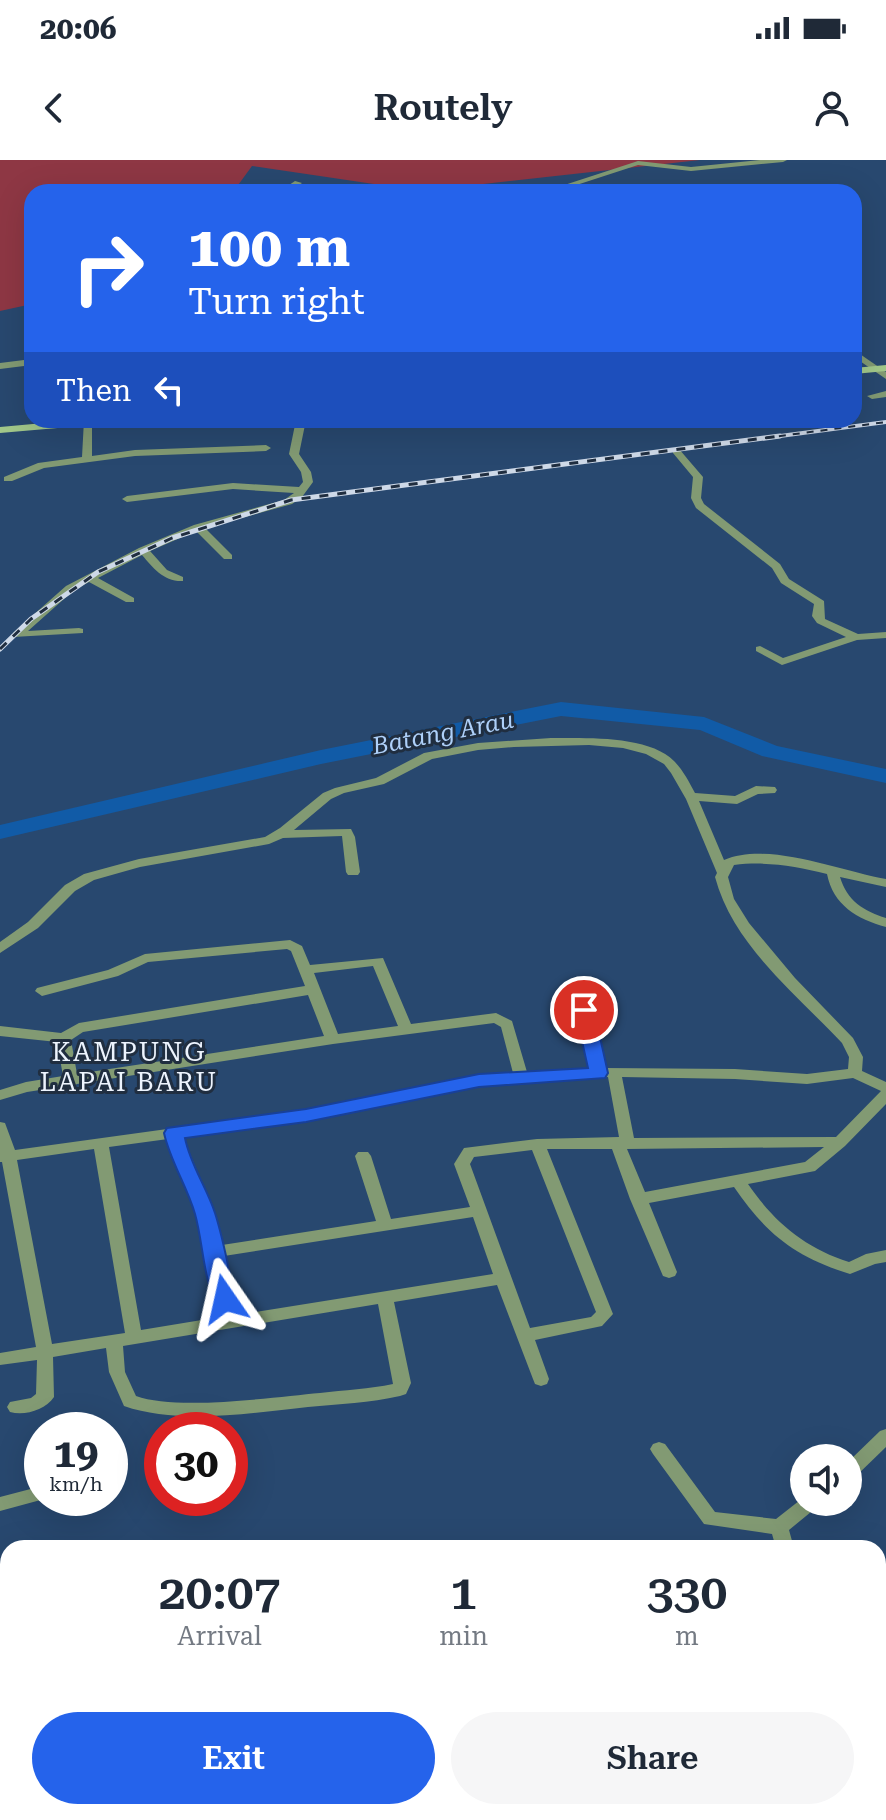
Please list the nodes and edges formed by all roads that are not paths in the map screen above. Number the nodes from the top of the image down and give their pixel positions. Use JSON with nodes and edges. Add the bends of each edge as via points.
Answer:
{"nodes":[{"id":1,"x":783,"y":160,"type":"edge"},
{"id":2,"x":572,"y":184,"type":"edge"},
{"id":3,"x":862,"y":357,"type":"edge"},
{"id":4,"x":24,"y":363,"type":"edge"},
{"id":5,"x":0,"y":366,"type":"edge"},
{"id":6,"x":881,"y":368,"type":"edge"},
{"id":7,"x":886,"y":376,"type":"edge"},
{"id":8,"x":886,"y":394,"type":"edge"},
{"id":9,"x":872,"y":396,"type":"dead end"},
{"id":10,"x":24,"y":428,"type":"edge"},
{"id":11,"x":87,"y":428,"type":"edge"},
{"id":12,"x":299,"y":428,"type":"edge"},
{"id":13,"x":0,"y":430,"type":"edge"},
{"id":14,"x":266,"y":448,"type":"dead end"},
{"id":15,"x":676,"y":451,"type":"dead end"},
{"id":16,"x":87,"y":459,"type":"junction"},
{"id":17,"x":8,"y":479,"type":"dead end"},
{"id":18,"x":300,"y":490,"type":"junction"},
{"id":19,"x":127,"y":499,"type":"dead end"},
{"id":20,"x":198,"y":527,"type":"junction"},
{"id":21,"x":143,"y":550,"type":"junction"},
{"id":22,"x":228,"y":557,"type":"dead end"},
{"id":23,"x":90,"y":577,"type":"junction"},
{"id":24,"x":179,"y":579,"type":"dead end"},
{"id":25,"x":130,"y":600,"type":"dead end"},
{"id":26,"x":79,"y":631,"type":"dead end"},
{"id":27,"x":886,"y":635,"type":"edge"},
{"id":28,"x":856,"y":637,"type":"junction"},
{"id":29,"x":760,"y":649,"type":"dead end"},
{"id":30,"x":771,"y":790,"type":"dead end"},
{"id":31,"x":689,"y":796,"type":"junction"},
{"id":32,"x":283,"y":834,"type":"junction"},
{"id":33,"x":721,"y":870,"type":"junction"},
{"id":34,"x":353,"y":872,"type":"dead end"},
{"id":35,"x":833,"y":874,"type":"junction"},
{"id":36,"x":886,"y":883,"type":"edge"},
{"id":37,"x":886,"y":923,"type":"edge"},
{"id":38,"x":0,"y":949,"type":"edge"},
{"id":39,"x":304,"y":970,"type":"junction"},
{"id":40,"x":311,"y":990,"type":"junction"},
{"id":41,"x":42,"y":991,"type":"dead end"},
{"id":42,"x":584,"y":1010,"type":"dead end"},
{"id":43,"x":406,"y":1029,"type":"junction"},
{"id":44,"x":0,"y":1031,"type":"edge"},
{"id":45,"x":63,"y":1038,"type":"junction"},
{"id":46,"x":333,"y":1039,"type":"junction"},
{"id":47,"x":606,"y":1073,"type":"junction"},
{"id":48,"x":855,"y":1073,"type":"junction"},
{"id":49,"x":521,"y":1077,"type":"junction"},
{"id":50,"x":71,"y":1082,"type":"junction"},
{"id":51,"x":886,"y":1088,"type":"edge"},
{"id":52,"x":0,"y":1095,"type":"edge"},
{"id":53,"x":886,"y":1095,"type":"edge"},
{"id":54,"x":0,"y":1127,"type":"edge"},
{"id":55,"x":174,"y":1133,"type":"junction"},
{"id":56,"x":100,"y":1142,"type":"junction"},
{"id":57,"x":622,"y":1142,"type":"junction"},
{"id":58,"x":840,"y":1142,"type":"junction"},
{"id":59,"x":537,"y":1144,"type":"junction"},
{"id":60,"x":363,"y":1156,"type":"dead end"},
{"id":61,"x":5,"y":1157,"type":"edge"},
{"id":62,"x":738,"y":1181,"type":"junction"},
{"id":63,"x":638,"y":1199,"type":"junction"},
{"id":64,"x":478,"y":1211,"type":"junction"},
{"id":65,"x":385,"y":1225,"type":"junction"},
{"id":66,"x":215,"y":1252,"type":"junction"},
{"id":67,"x":886,"y":1256,"type":"edge"},
{"id":68,"x":669,"y":1272,"type":"dead end"},
{"id":69,"x":503,"y":1278,"type":"junction"},
{"id":70,"x":385,"y":1298,"type":"junction"},
{"id":71,"x":229,"y":1323,"type":"junction"},
{"id":72,"x":525,"y":1335,"type":"junction"},
{"id":73,"x":134,"y":1337,"type":"junction"},
{"id":74,"x":114,"y":1340,"type":"junction"},
{"id":75,"x":45,"y":1351,"type":"junction"},
{"id":76,"x":0,"y":1359,"type":"edge"},
{"id":77,"x":541,"y":1379,"type":"dead end"},
{"id":78,"x":16,"y":1407,"type":"dead end"},
{"id":79,"x":886,"y":1436,"type":"edge"},
{"id":80,"x":659,"y":1449,"type":"dead end"},
{"id":81,"x":862,"y":1459,"type":"edge"},
{"id":82,"x":24,"y":1498,"type":"edge"},
{"id":83,"x":0,"y":1504,"type":"edge"},
{"id":84,"x":793,"y":1516,"type":"edge"},
{"id":85,"x":779,"y":1527,"type":"junction"},
{"id":86,"x":783,"y":1540,"type":"edge"}],
"edges":[{"from":1,"to":2,"type":"street","via":[[701,169],[638,163]]},
{"from":3,"to":6,"type":"street"},
{"from":4,"to":5,"type":"street"},
{"from":6,"to":7,"type":"street"},
{"from":8,"to":9,"type":"street"},
{"from":10,"to":13,"type":"street"},
{"from":11,"to":16,"type":"street"},
{"from":12,"to":18,"type":"street","via":[[294,454],[308,482]]},
{"from":14,"to":16,"type":"street","via":[[167,450]]},
{"from":15,"to":28,"type":"street","via":[[698,477],[700,506],[776,566],[785,581],[820,603],[821,621]]},
{"from":16,"to":17,"type":"street","via":[[42,465]]},
{"from":18,"to":19,"type":"street","via":[[233,486]]},
{"from":18,"to":20,"type":"street","via":[[280,505]]},
{"from":20,"to":21,"type":"street"},
{"from":20,"to":22,"type":"street"},
{"from":21,"to":23,"type":"street"},
{"from":21,"to":24,"type":"street","via":[[163,572]]},
{"from":23,"to":25,"type":"street"},
{"from":23,"to":26,"type":"street","via":[[17,635]]},
{"from":27,"to":28,"type":"street"},
{"from":28,"to":29,"type":"street","via":[[782,662]]},
{"from":30,"to":31,"type":"street","via":[[756,790],[737,800]]},
{"from":31,"to":32,"type":"street","via":[[663,757],[591,741],[543,740],[429,756],[381,781],[329,795]]},
{"from":31,"to":33,"type":"street"},
{"from":32,"to":34,"type":"street","via":[[346,832]]},
{"from":32,"to":38,"type":"street","via":[[249,846],[139,863],[89,877]]},
{"from":33,"to":35,"type":"street","via":[[729,862],[783,858]]},
{"from":33,"to":48,"type":"street","via":[[720,884],[732,909],[778,968],[848,1041],[856,1057]]},
{"from":35,"to":36,"type":"street"},
{"from":35,"to":37,"type":"street","via":[[836,890],[854,910]]},
{"from":39,"to":40,"type":"street"},
{"from":39,"to":41,"type":"street","via":[[294,946],[274,945],[145,958],[113,973]]},
{"from":39,"to":43,"type":"street","via":[[378,961]]},
{"from":40,"to":45,"type":"street","via":[[79,1028]]},
{"from":40,"to":46,"type":"street"},
{"from":42,"to":47,"type":"street"},
{"from":43,"to":46,"type":"street"},
{"from":43,"to":49,"type":"street","via":[[501,1019],[507,1024]]},
{"from":44,"to":45,"type":"street"},
{"from":45,"to":50,"type":"street"},
{"from":46,"to":50,"type":"street"},
{"from":47,"to":48,"type":"street","via":[[807,1079]]},
{"from":47,"to":49,"type":"street"},
{"from":47,"to":57,"type":"street"},
{"from":48,"to":51,"type":"street"},
{"from":49,"to":55,"type":"street"},
{"from":50,"to":52,"type":"street"},
{"from":53,"to":58,"type":"street"},
{"from":54,"to":61,"type":"street"},
{"from":55,"to":56,"type":"street"},
{"from":55,"to":66,"type":"street","via":[[199,1193]]},
{"from":56,"to":61,"type":"street"},
{"from":56,"to":73,"type":"street"},
{"from":57,"to":58,"type":"street"},
{"from":57,"to":59,"type":"street"},
{"from":57,"to":63,"type":"street"},
{"from":58,"to":62,"type":"street","via":[[810,1167]]},
{"from":59,"to":64,"type":"street","via":[[465,1155],[462,1164]]},
{"from":59,"to":72,"type":"street","via":[[605,1314],[596,1322]]},
{"from":60,"to":65,"type":"street"},
{"from":61,"to":75,"type":"street"},
{"from":62,"to":63,"type":"street"},
{"from":62,"to":67,"type":"street","via":[[768,1220],[805,1253],[850,1268]]},
{"from":63,"to":68,"type":"street"},
{"from":64,"to":65,"type":"street"},
{"from":64,"to":69,"type":"street"},
{"from":65,"to":66,"type":"street"},
{"from":66,"to":71,"type":"street"},
{"from":69,"to":70,"type":"street"},
{"from":69,"to":72,"type":"street"},
{"from":70,"to":71,"type":"street"},
{"from":70,"to":74,"type":"street","via":[[402,1383],[387,1392],[145,1409],[130,1401],[117,1372]]},
{"from":71,"to":73,"type":"street"},
{"from":72,"to":77,"type":"street"},
{"from":73,"to":74,"type":"street"},
{"from":74,"to":75,"type":"street"},
{"from":75,"to":76,"type":"street"},
{"from":75,"to":78,"type":"street","via":[[45,1397]]},
{"from":79,"to":81,"type":"street"},
{"from":80,"to":85,"type":"street","via":[[710,1519]]},
{"from":82,"to":83,"type":"street"},
{"from":84,"to":85,"type":"street"},
{"from":85,"to":86,"type":"street"}]}
